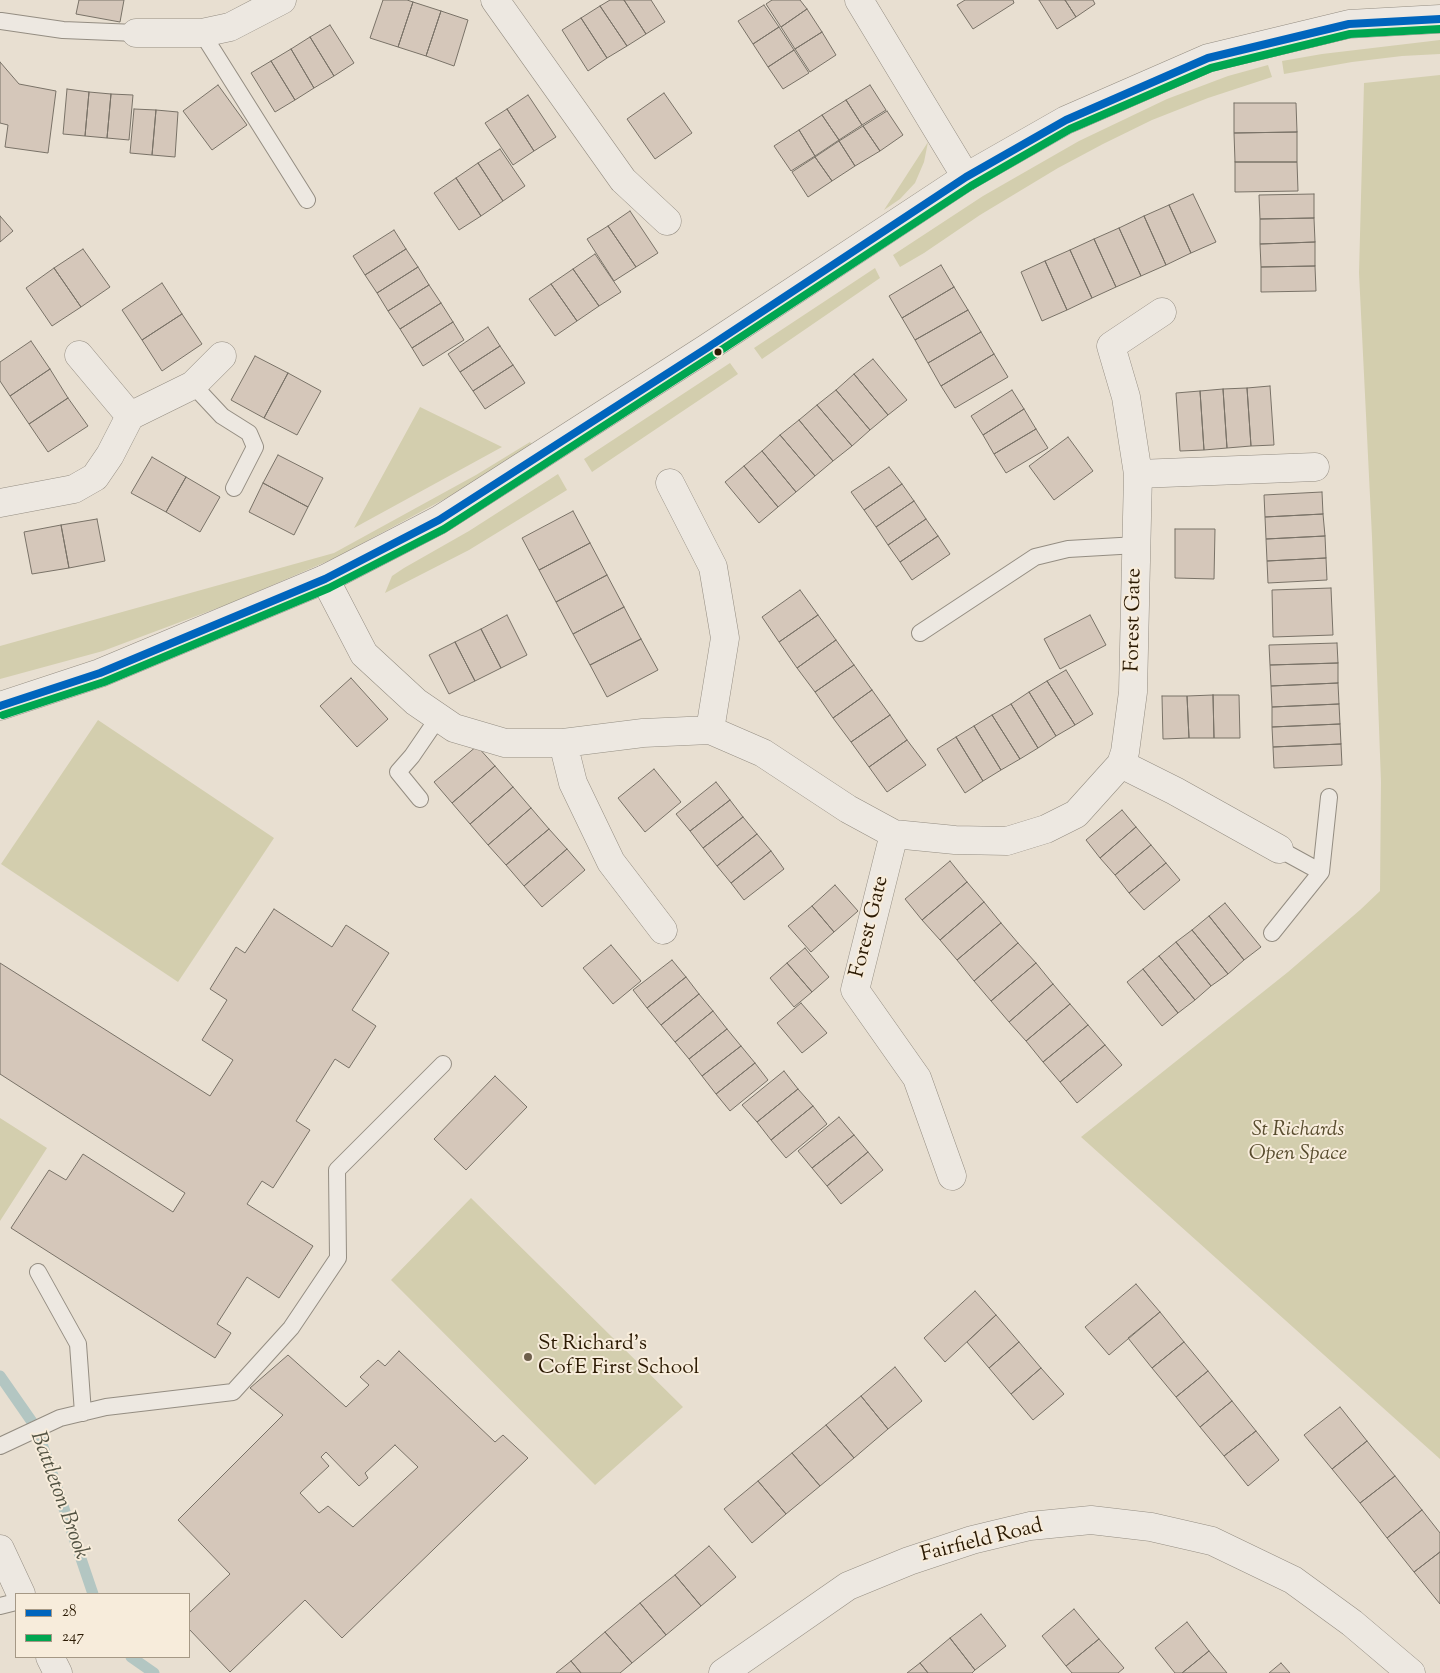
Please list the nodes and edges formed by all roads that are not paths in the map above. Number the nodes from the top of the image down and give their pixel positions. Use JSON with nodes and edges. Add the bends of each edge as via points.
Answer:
{"nodes":[{"id":1,"x":282,"y":0,"type":"edge"},
{"id":2,"x":495,"y":0,"type":"edge"},
{"id":3,"x":859,"y":0,"type":"edge"},
{"id":4,"x":1440,"y":19,"type":"edge"},
{"id":5,"x":1,"y":21,"type":"dead end"},
{"id":6,"x":136,"y":33,"type":"joint"},
{"id":7,"x":202,"y":33,"type":"junction"},
{"id":8,"x":966,"y":178,"type":"junction"},
{"id":9,"x":307,"y":200,"type":"dead end"},
{"id":10,"x":667,"y":222,"type":"dead end"},
{"id":11,"x":1162,"y":312,"type":"dead end"},
{"id":12,"x":79,"y":355,"type":"dead end"},
{"id":13,"x":222,"y":356,"type":"dead end"},
{"id":14,"x":193,"y":385,"type":"junction"},
{"id":15,"x":130,"y":416,"type":"junction"},
{"id":16,"x":1315,"y":467,"type":"dead end"},
{"id":17,"x":1138,"y":474,"type":"junction"},
{"id":18,"x":670,"y":483,"type":"dead end"},
{"id":19,"x":234,"y":488,"type":"dead end"},
{"id":20,"x":0,"y":503,"type":"edge"},
{"id":21,"x":1137,"y":545,"type":"junction"},
{"id":22,"x":325,"y":579,"type":"junction"},
{"id":23,"x":920,"y":633,"type":"dead end"},
{"id":24,"x":0,"y":706,"type":"edge"},
{"id":25,"x":438,"y":718,"type":"junction"},
{"id":26,"x":710,"y":730,"type":"junction"},
{"id":27,"x":563,"y":743,"type":"junction"},
{"id":28,"x":1121,"y":764,"type":"junction"},
{"id":29,"x":1329,"y":797,"type":"dead end"},
{"id":30,"x":420,"y":799,"type":"dead end"},
{"id":31,"x":894,"y":834,"type":"junction"},
{"id":32,"x":1279,"y":849,"type":"joint"},
{"id":33,"x":1321,"y":872,"type":"junction"},
{"id":34,"x":663,"y":930,"type":"dead end"},
{"id":35,"x":1272,"y":933,"type":"dead end"},
{"id":36,"x":443,"y":1064,"type":"dead end"},
{"id":37,"x":952,"y":1176,"type":"dead end"},
{"id":38,"x":38,"y":1272,"type":"dead end"},
{"id":39,"x":83,"y":1413,"type":"junction"},
{"id":40,"x":0,"y":1446,"type":"edge"},
{"id":41,"x":0,"y":1549,"type":"edge"},
{"id":42,"x":21,"y":1593,"type":"edge"},
{"id":43,"x":15,"y":1602,"type":"edge"},
{"id":44,"x":0,"y":1606,"type":"edge"},
{"id":45,"x":50,"y":1658,"type":"edge"},
{"id":46,"x":58,"y":1673,"type":"edge"},
{"id":47,"x":723,"y":1673,"type":"edge"},
{"id":48,"x":1411,"y":1673,"type":"edge"}],
"edges":[{"from":1,"to":7,"type":"street","via":[[230,27]]},
{"from":2,"to":10,"type":"street","via":[[623,180]]},
{"from":3,"to":8,"type":"street"},
{"from":4,"to":8,"type":"street","via":[[1349,24],[1208,58],[1066,120]]},
{"from":5,"to":6,"type":"lane","via":[[63,30]]},
{"from":6,"to":7,"type":"street"},
{"from":7,"to":9,"type":"lane"},
{"from":8,"to":22,"type":"street","via":[[439,520]]},
{"from":11,"to":17,"type":"street","name":"Forest Gate","via":[[1110,346],[1126,397]]},
{"from":12,"to":15,"type":"street"},
{"from":13,"to":14,"type":"street"},
{"from":14,"to":15,"type":"street"},
{"from":14,"to":19,"type":"lane","via":[[222,416],[249,433],[255,447]]},
{"from":15,"to":20,"type":"street","via":[[95,477],[74,490]]},
{"from":16,"to":17,"type":"street"},
{"from":17,"to":21,"type":"street","name":"Forest Gate"},
{"from":18,"to":26,"type":"street","via":[[713,566],[725,638]]},
{"from":21,"to":23,"type":"lane","via":[[1068,549],[1035,557]]},
{"from":21,"to":28,"type":"street","name":"Forest Gate","via":[[1133,692],[1126,752]]},
{"from":22,"to":24,"type":"street","via":[[100,673]]},
{"from":22,"to":25,"type":"street","name":"Forest Gate","via":[[364,654]]},
{"from":25,"to":27,"type":"street","name":"Forest Gate","via":[[454,728],[505,743]]},
{"from":25,"to":30,"type":"lane","via":[[398,772]]},
{"from":26,"to":27,"type":"street","name":"Forest Gate","via":[[643,733]]},
{"from":26,"to":31,"type":"street","name":"Forest Gate","via":[[763,753]]},
{"from":27,"to":34,"type":"street","via":[[572,783],[611,862]]},
{"from":28,"to":31,"type":"street","name":"Forest Gate","via":[[1076,814],[1038,832],[1007,841]]},
{"from":28,"to":32,"type":"street"},
{"from":29,"to":33,"type":"lane"},
{"from":31,"to":37,"type":"street","name":"Forest Gate","via":[[855,990],[917,1078]]},
{"from":32,"to":33,"type":"lane"},
{"from":33,"to":35,"type":"lane"},
{"from":36,"to":39,"type":"lane","via":[[337,1170],[338,1258],[291,1328],[233,1392],[106,1407]]},
{"from":38,"to":39,"type":"lane","via":[[78,1344]]},
{"from":39,"to":40,"type":"lane","via":[[60,1418]]},
{"from":41,"to":42,"type":"street"},
{"from":43,"to":44,"type":"lane"},
{"from":45,"to":46,"type":"street"},
{"from":47,"to":48,"type":"street","name":"Fairfield Road","via":[[848,1586],[972,1540],[1030,1526],[1091,1520],[1151,1527],[1221,1545],[1293,1580],[1352,1623]]}]}
